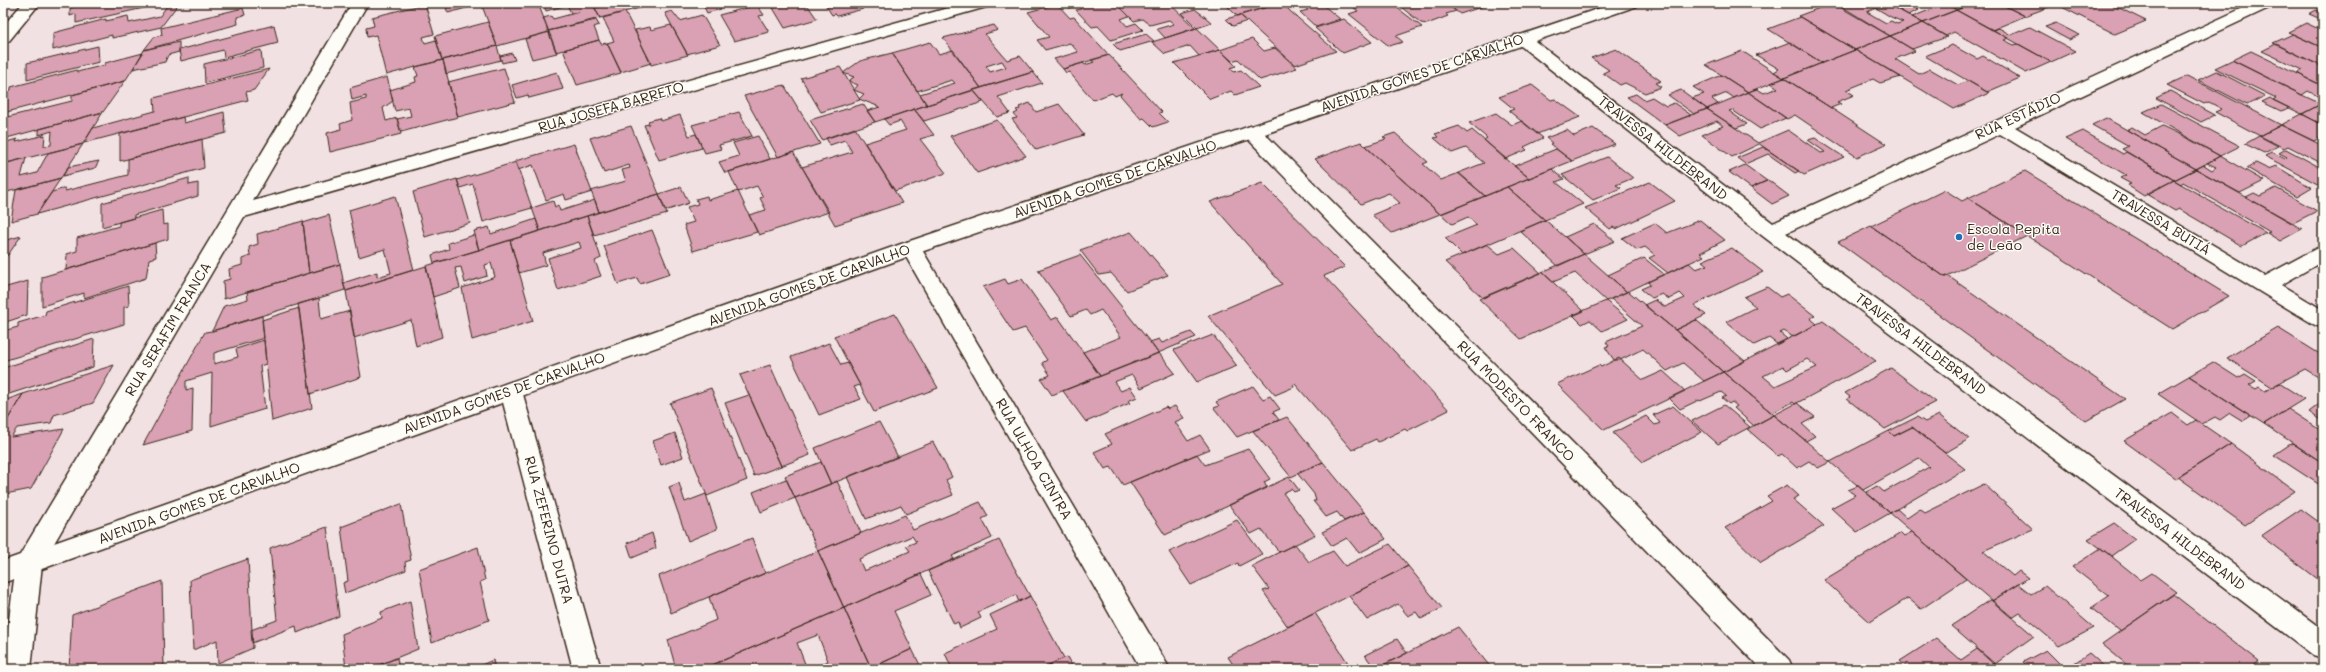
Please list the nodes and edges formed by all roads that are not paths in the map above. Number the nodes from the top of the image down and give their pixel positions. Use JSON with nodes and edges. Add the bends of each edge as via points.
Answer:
{"nodes":[{"id":1,"x":32,"y":3,"type":"edge"},
{"id":2,"x":360,"y":3,"type":"edge"},
{"id":3,"x":984,"y":3,"type":"edge"},
{"id":4,"x":1630,"y":3,"type":"edge"},
{"id":5,"x":2267,"y":3,"type":"edge"},
{"id":6,"x":1613,"y":6,"type":"edge"},
{"id":7,"x":3,"y":37,"type":"edge"},
{"id":8,"x":1521,"y":39,"type":"junction"},
{"id":9,"x":1998,"y":125,"type":"junction"},
{"id":10,"x":1252,"y":132,"type":"junction"},
{"id":11,"x":238,"y":212,"type":"junction"},
{"id":12,"x":1771,"y":232,"type":"junction"},
{"id":13,"x":911,"y":248,"type":"junction"},
{"id":14,"x":2323,"y":252,"type":"edge"},
{"id":15,"x":2265,"y":285,"type":"junction"},
{"id":16,"x":2323,"y":320,"type":"edge"},
{"id":17,"x":511,"y":391,"type":"junction"},
{"id":18,"x":29,"y":563,"type":"junction"},
{"id":19,"x":3,"y":572,"type":"edge"},
{"id":20,"x":2323,"y":646,"type":"edge"},
{"id":21,"x":18,"y":669,"type":"edge"},
{"id":22,"x":587,"y":669,"type":"edge"},
{"id":23,"x":1156,"y":669,"type":"edge"},
{"id":24,"x":1779,"y":669,"type":"edge"}],
"edges":[{"from":1,"to":7,"type":"street"},
{"from":2,"to":11,"type":"street","name":"RUA SERAFIM FRANCA"},
{"from":3,"to":11,"type":"street","name":"RUA JOSEFA BARRETO"},
{"from":4,"to":6,"type":"street","name":"AVENIDA GOMES DE CARVALHO"},
{"from":5,"to":9,"type":"street","name":"RUA ESTÁDIO"},
{"from":6,"to":8,"type":"street","name":"AVENIDA GOMES DE CARVALHO"},
{"from":8,"to":10,"type":"street","name":"AVENIDA GOMES DE CARVALHO"},
{"from":8,"to":12,"type":"street","name":"TRAVESSA HILDEBRAND"},
{"from":9,"to":12,"type":"street","name":"RUA ESTÁDIO"},
{"from":9,"to":15,"type":"street","name":"TRAVESSA BUTIÁ"},
{"from":10,"to":13,"type":"street","name":"AVENIDA GOMES DE CARVALHO"},
{"from":10,"to":24,"type":"street","name":"RUA MODESTO FRANCO"},
{"from":11,"to":18,"type":"street","name":"RUA SERAFIM FRANCA"},
{"from":12,"to":20,"type":"street","name":"TRAVESSA HILDEBRAND"},
{"from":13,"to":17,"type":"street","name":"AVENIDA GOMES DE CARVALHO"},
{"from":13,"to":23,"type":"street","name":"RUA ULHOA CINTRA"},
{"from":14,"to":15,"type":"street"},
{"from":15,"to":16,"type":"street","name":"TRAVESSA BUTIÁ"},
{"from":17,"to":18,"type":"street","name":"AVENIDA GOMES DE CARVALHO"},
{"from":17,"to":22,"type":"street","name":"RUA ZEFERINO DUTRA"},
{"from":18,"to":19,"type":"street","name":"AVENIDA GOMES DE CARVALHO"},
{"from":18,"to":21,"type":"street","name":"RUA SERAFIM FRANCA"}]}
